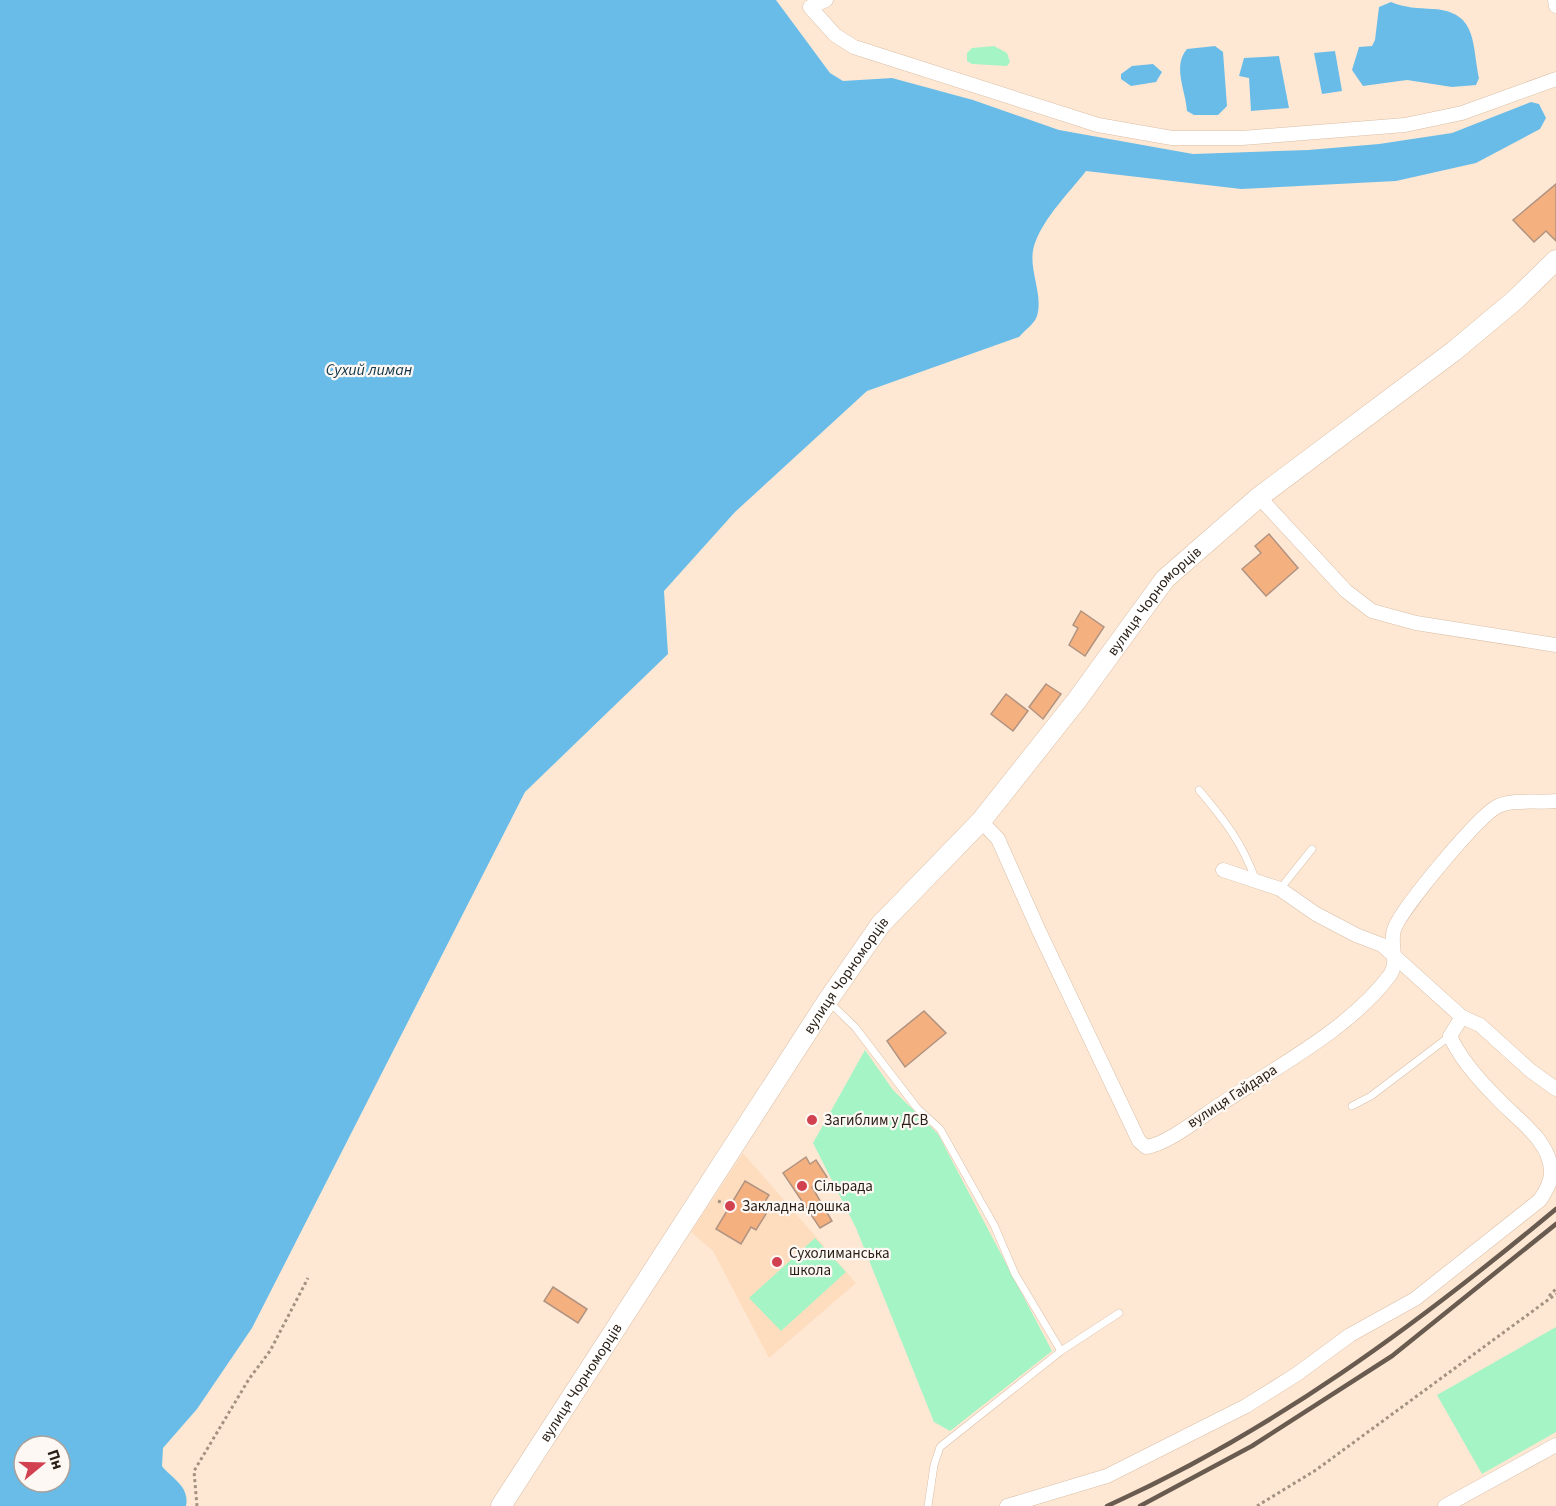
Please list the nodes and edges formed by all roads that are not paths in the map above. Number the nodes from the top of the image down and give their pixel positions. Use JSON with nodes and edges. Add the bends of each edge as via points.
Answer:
{"nodes":[{"id":1,"x":826,"y":0,"type":"edge"},
{"id":2,"x":1555,"y":0,"type":"edge"},
{"id":3,"x":1556,"y":6,"type":"edge"},
{"id":4,"x":1556,"y":79,"type":"edge"},
{"id":5,"x":1556,"y":260,"type":"edge"},
{"id":6,"x":1259,"y":497,"type":"junction"},
{"id":7,"x":1556,"y":645,"type":"edge"},
{"id":8,"x":1199,"y":790,"type":"dead end"},
{"id":9,"x":1556,"y":801,"type":"edge"},
{"id":10,"x":981,"y":821,"type":"junction"},
{"id":11,"x":1312,"y":849,"type":"dead end"},
{"id":12,"x":1223,"y":870,"type":"dead end"},
{"id":13,"x":1256,"y":881,"type":"junction"},
{"id":14,"x":1280,"y":890,"type":"junction"},
{"id":15,"x":1394,"y":954,"type":"junction"},
{"id":16,"x":828,"y":1000,"type":"junction"},
{"id":17,"x":1462,"y":1017,"type":"junction"},
{"id":18,"x":1450,"y":1036,"type":"junction"},
{"id":19,"x":1556,"y":1089,"type":"edge"},
{"id":20,"x":1352,"y":1106,"type":"dead end"},
{"id":21,"x":1119,"y":1314,"type":"dead end"},
{"id":22,"x":1061,"y":1351,"type":"junction"},
{"id":23,"x":1556,"y":1445,"type":"edge"},
{"id":24,"x":501,"y":1506,"type":"edge"},
{"id":25,"x":928,"y":1506,"type":"edge"},
{"id":26,"x":1007,"y":1506,"type":"edge"},
{"id":27,"x":1445,"y":1506,"type":"edge"}],
"edges":[{"from":1,"to":4,"type":"street","via":[[810,7],[835,34],[854,47],[1098,125],[1172,138],[1242,138],[1405,126],[1462,112]]},
{"from":2,"to":3,"type":"street"},
{"from":5,"to":6,"type":"main road","name":"вулиця Чорноморців","via":[[1454,351]]},
{"from":6,"to":7,"type":"street","via":[[1346,591],[1372,611],[1416,623]]},
{"from":6,"to":10,"type":"main road","name":"вулиця Чорноморців","via":[[1165,579],[1077,700]]},
{"from":8,"to":13,"type":"lane","via":[[1232,829]]},
{"from":9,"to":15,"type":"street","name":"вулиця Гайдара","via":[[1513,802],[1488,812],[1408,906],[1392,938]]},
{"from":10,"to":15,"type":"street","name":"вулиця Гайдара","via":[[998,839],[1139,1141],[1146,1147],[1193,1122],[1329,1032],[1391,974]]},
{"from":10,"to":16,"type":"main road","name":"вулиця Чорноморців","via":[[881,924]]},
{"from":11,"to":14,"type":"lane"},
{"from":12,"to":13,"type":"street"},
{"from":13,"to":14,"type":"street"},
{"from":14,"to":15,"type":"street","via":[[1316,914]]},
{"from":15,"to":17,"type":"street"},
{"from":16,"to":22,"type":"lane","via":[[855,1027],[917,1108],[946,1137],[994,1225],[1015,1274]]},
{"from":16,"to":24,"type":"main road","name":"вулиця Чорноморців"},
{"from":17,"to":18,"type":"street"},
{"from":17,"to":19,"type":"street","via":[[1480,1026]]},
{"from":18,"to":20,"type":"lane"},
{"from":18,"to":26,"type":"street","via":[[1456,1050],[1488,1089],[1544,1148],[1551,1172],[1540,1200],[1415,1299],[1350,1335],[1246,1406],[1107,1476]]},
{"from":21,"to":22,"type":"lane"},
{"from":22,"to":25,"type":"lane","via":[[940,1447]]},
{"from":23,"to":27,"type":"street"}]}
